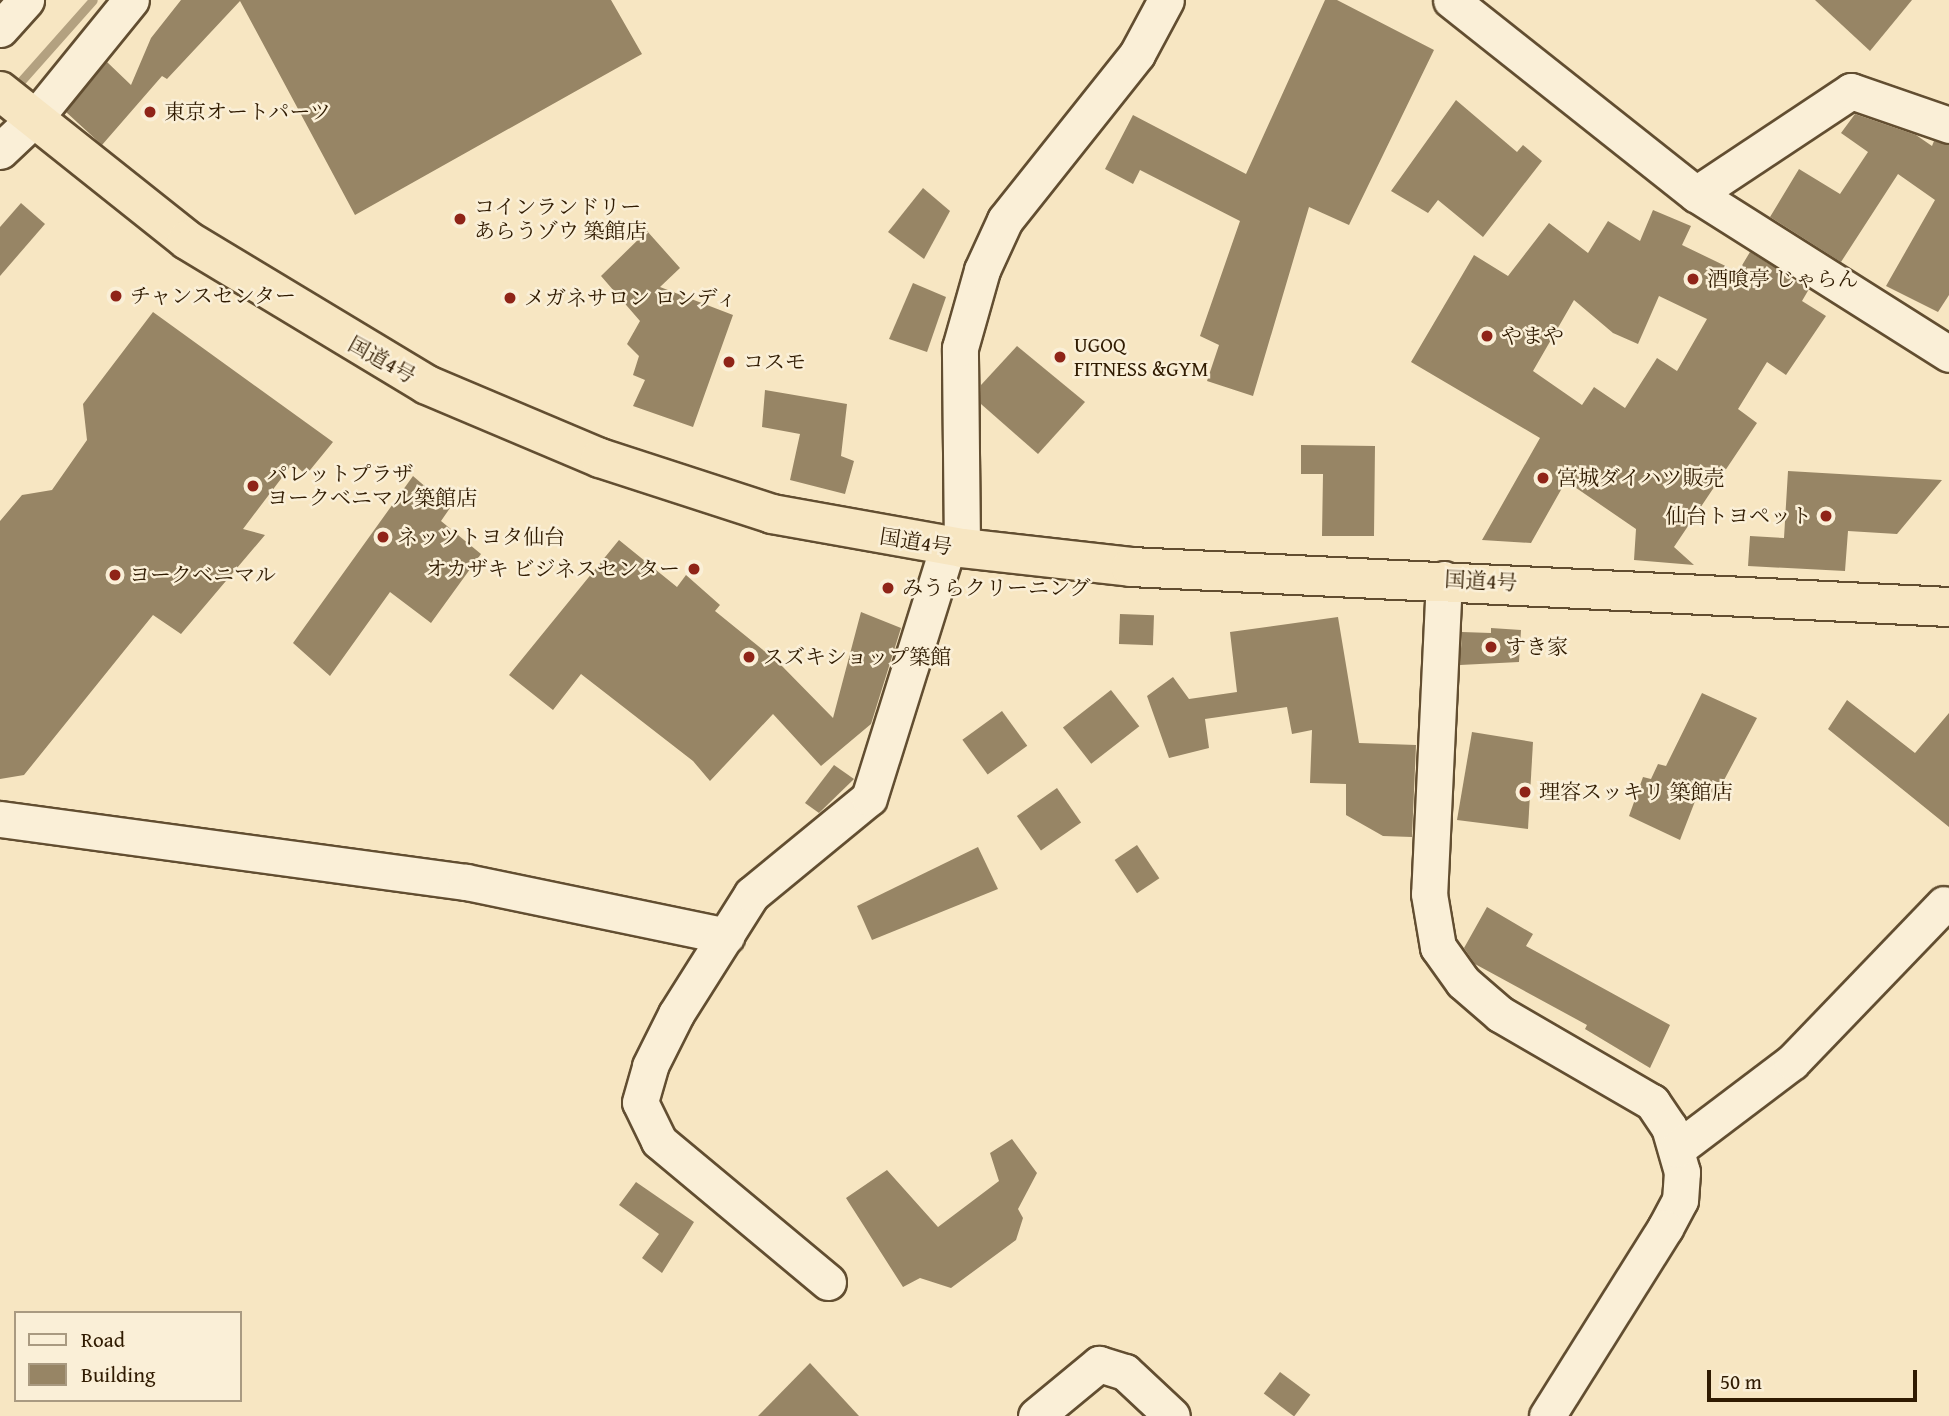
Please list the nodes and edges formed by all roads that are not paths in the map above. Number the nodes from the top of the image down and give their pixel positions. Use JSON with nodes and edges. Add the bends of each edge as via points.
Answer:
{"nodes":[{"id":1,"x":26,"y":0,"type":"edge"},
{"id":2,"x":131,"y":0,"type":"edge"},
{"id":3,"x":1166,"y":0,"type":"edge"},
{"id":4,"x":1451,"y":0,"type":"edge"},
{"id":5,"x":0,"y":29,"type":"edge"},
{"id":6,"x":18,"y":105,"type":"edge"},
{"id":7,"x":1949,"y":125,"type":"edge"},
{"id":8,"x":0,"y":151,"type":"edge"},
{"id":9,"x":1696,"y":194,"type":"junction"},
{"id":10,"x":1949,"y":354,"type":"edge"},
{"id":11,"x":955,"y":547,"type":"junction"},
{"id":12,"x":1444,"y":579,"type":"junction"},
{"id":13,"x":1949,"y":607,"type":"edge"},
{"id":14,"x":0,"y":819,"type":"edge"},
{"id":15,"x":1944,"y":904,"type":"dead end"},
{"id":16,"x":726,"y":936,"type":"junction"},
{"id":17,"x":1677,"y":1149,"type":"junction"},
{"id":18,"x":828,"y":1282,"type":"dead end"},
{"id":19,"x":1036,"y":1416,"type":"edge"},
{"id":20,"x":1172,"y":1416,"type":"edge"},
{"id":21,"x":1547,"y":1416,"type":"edge"}],
"edges":[{"from":1,"to":5,"type":"street"},
{"from":2,"to":6,"type":"street"},
{"from":3,"to":11,"type":"street","via":[[1137,54],[1005,220],[982,270],[960,348]]},
{"from":4,"to":9,"type":"street"},
{"from":6,"to":8,"type":"street"},
{"from":6,"to":11,"type":"highway","name":"国道4号","via":[[187,240],[427,385],[694,492],[852,532]]},
{"from":7,"to":9,"type":"street","via":[[1851,91]]},
{"from":9,"to":10,"type":"street"},
{"from":11,"to":12,"type":"highway","name":"国道4号","via":[[1131,567]]},
{"from":11,"to":16,"type":"street","via":[[869,798],[775,871],[752,894]]},
{"from":12,"to":13,"type":"highway","name":"国道4号"},
{"from":12,"to":17,"type":"street","via":[[1429,894],[1438,947],[1463,982],[1500,1014],[1653,1102]]},
{"from":14,"to":16,"type":"street","via":[[466,882]]},
{"from":15,"to":17,"type":"street","via":[[1792,1062]]},
{"from":16,"to":18,"type":"street","via":[[676,1014],[650,1066],[640,1101],[659,1142]]},
{"from":17,"to":21,"type":"street","via":[[1680,1199]]},
{"from":19,"to":20,"type":"street","via":[[1099,1364],[1125,1372]]}]}
